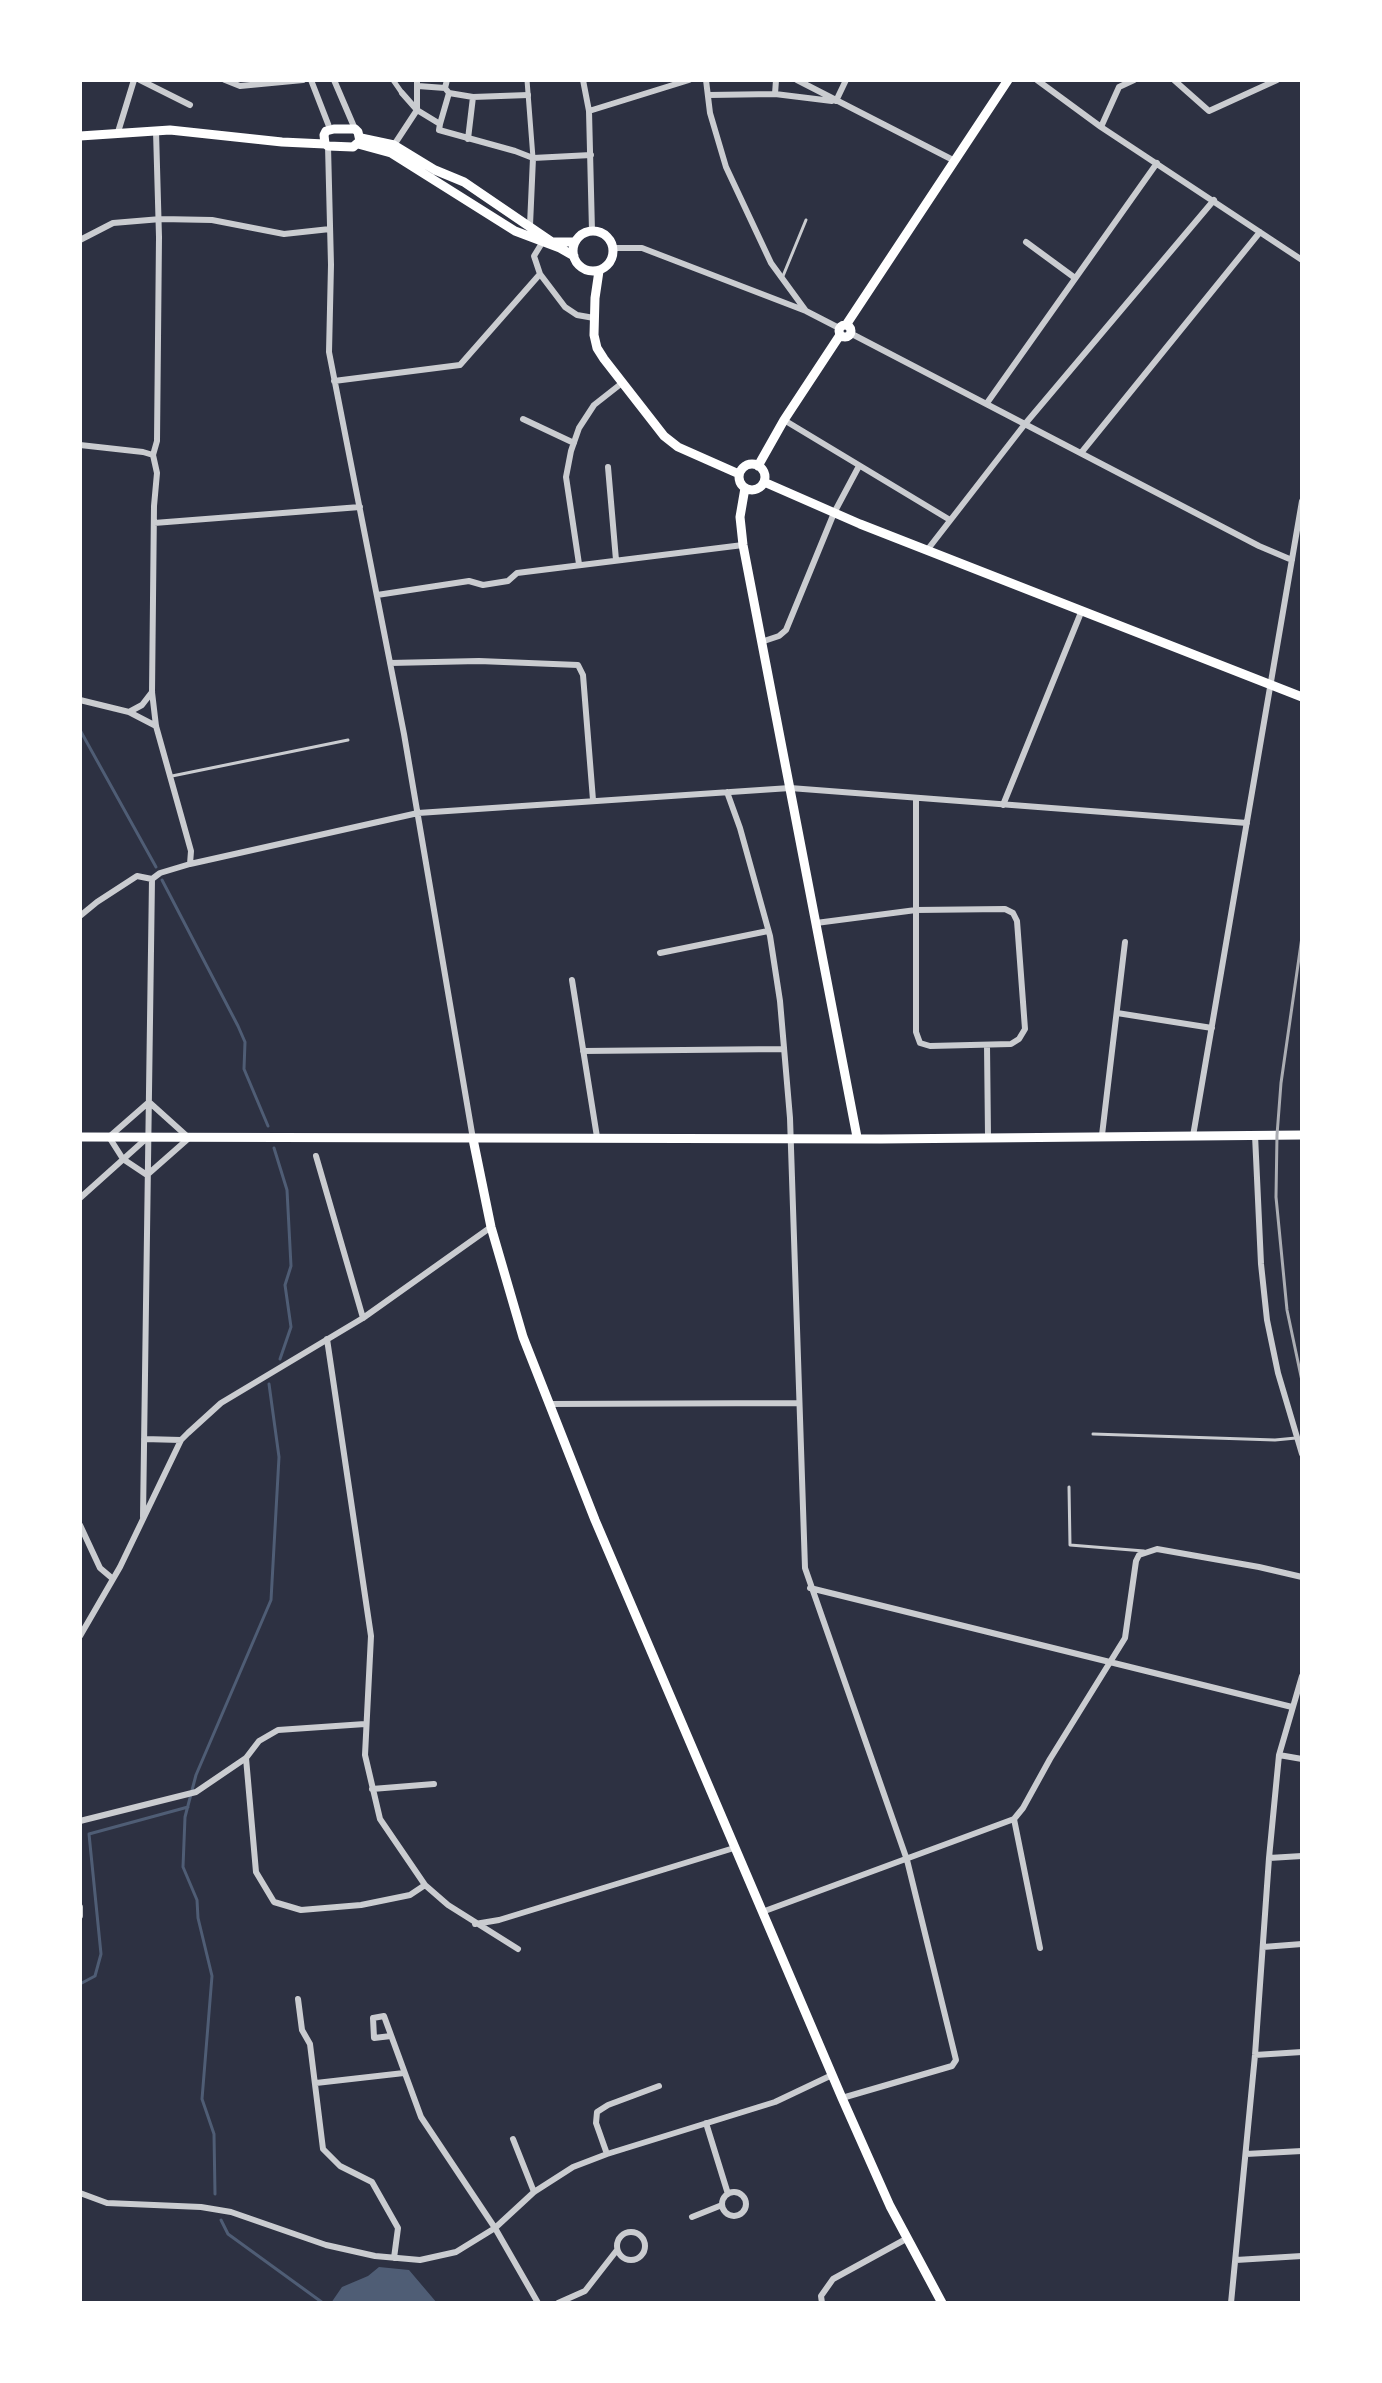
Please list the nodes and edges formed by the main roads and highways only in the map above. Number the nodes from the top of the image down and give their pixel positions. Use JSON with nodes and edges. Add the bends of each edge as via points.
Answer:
{"nodes":[{"id":1,"x":1008,"y":80,"type":"edge"},
{"id":2,"x":80,"y":136,"type":"edge"},
{"id":3,"x":358,"y":137,"type":"junction"},
{"id":4,"x":326,"y":145,"type":"junction"},
{"id":5,"x":575,"y":242,"type":"junction"},
{"id":6,"x":574,"y":256,"type":"junction"},
{"id":7,"x":586,"y":270,"type":"junction"},
{"id":8,"x":599,"y":271,"type":"junction"},
{"id":9,"x":595,"y":298,"type":"junction"},
{"id":10,"x":758,"y":466,"type":"junction"},
{"id":11,"x":739,"y":474,"type":"junction"},
{"id":12,"x":764,"y":482,"type":"junction"},
{"id":13,"x":745,"y":488,"type":"junction"},
{"id":14,"x":1302,"y":697,"type":"edge"},
{"id":15,"x":1302,"y":1135,"type":"edge"},
{"id":16,"x":80,"y":1137,"type":"edge"},
{"id":17,"x":857,"y":1137,"type":"junction"},
{"id":18,"x":473,"y":1139,"type":"junction"},
{"id":19,"x":942,"y":2303,"type":"edge"}],
"edges":[{"from":1,"to":10,"type":"main road"},
{"from":2,"to":4,"type":"main road","via":[[170,130]]},
{"from":3,"to":4,"type":"main road","via":[[353,147]]},
{"from":3,"to":4,"type":"main road","via":[[330,129],[324,135]]},
{"from":3,"to":5,"type":"main road","via":[[394,145],[464,182],[552,242]]},
{"from":3,"to":6,"type":"main road","via":[[515,231]]},
{"from":5,"to":6,"type":"main road"},
{"from":5,"to":8,"type":"main road","via":[[592,231],[604,234],[614,248],[609,265]]},
{"from":6,"to":7,"type":"main road"},
{"from":7,"to":8,"type":"main road"},
{"from":7,"to":9,"type":"main road"},
{"from":8,"to":9,"type":"main road"},
{"from":9,"to":11,"type":"main road","via":[[597,348],[664,436]]},
{"from":10,"to":11,"type":"main road","via":[[747,465]]},
{"from":10,"to":12,"type":"main road"},
{"from":11,"to":13,"type":"main road"},
{"from":12,"to":13,"type":"main road","via":[[756,489]]},
{"from":12,"to":14,"type":"main road"},
{"from":13,"to":17,"type":"main road","via":[[743,545]]},
{"from":15,"to":17,"type":"main road"},
{"from":16,"to":18,"type":"main road"},
{"from":17,"to":18,"type":"main road"},
{"from":18,"to":19,"type":"main road","via":[[491,1227],[523,1337],[595,1520],[842,2098],[906,2239]]}]}
